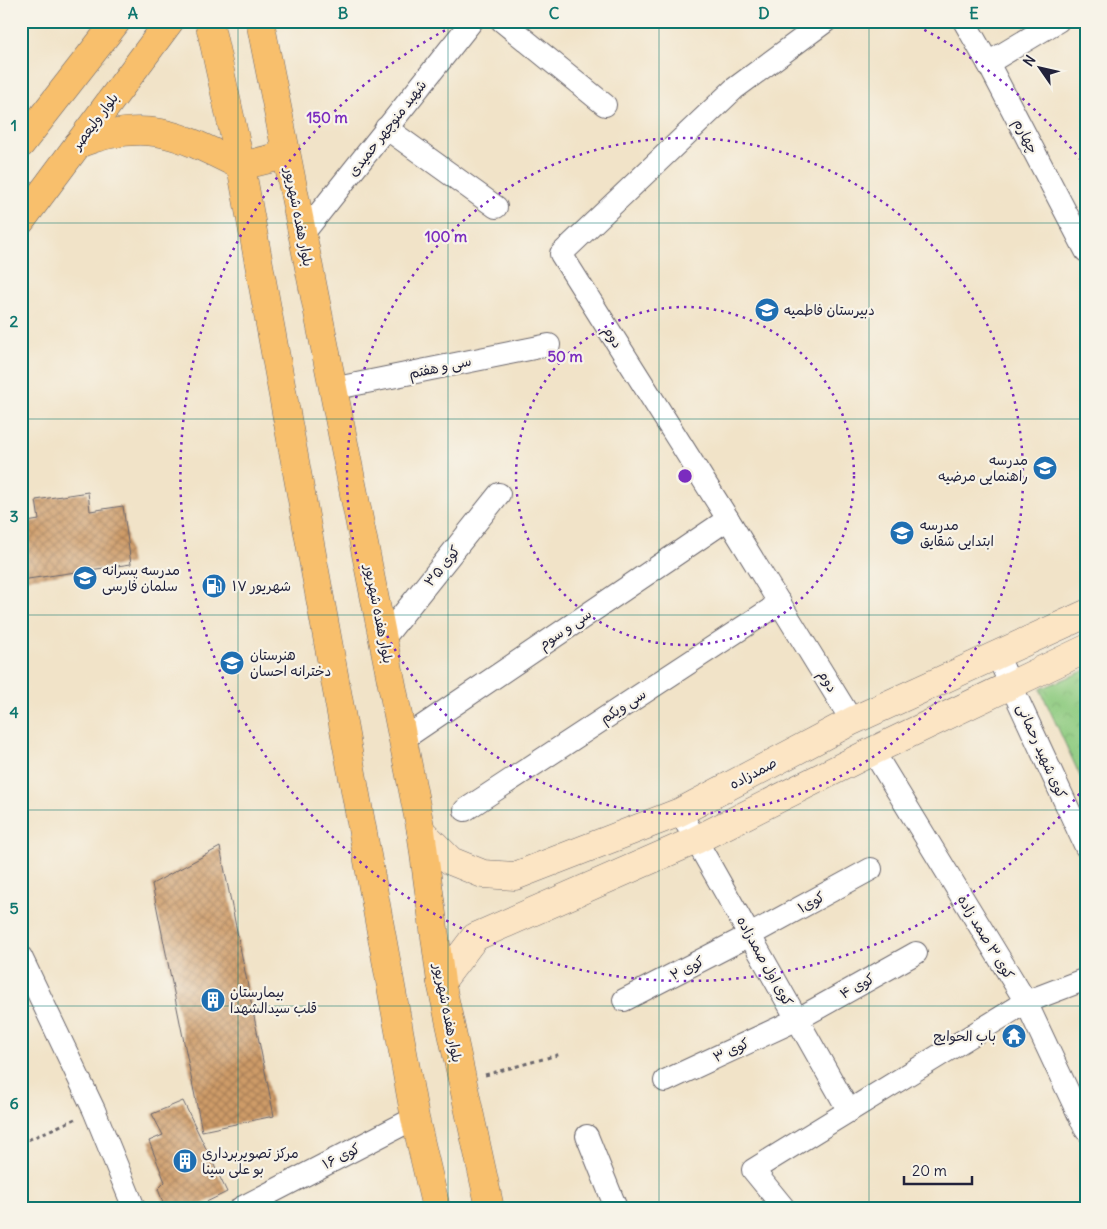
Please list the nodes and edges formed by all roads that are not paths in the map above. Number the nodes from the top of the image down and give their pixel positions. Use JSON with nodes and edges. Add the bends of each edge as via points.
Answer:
{"nodes":[{"id":1,"x":116,"y":21,"type":"edge"},
{"id":2,"x":170,"y":21,"type":"edge"},
{"id":3,"x":209,"y":21,"type":"edge"},
{"id":4,"x":260,"y":21,"type":"edge"},
{"id":5,"x":273,"y":21,"type":"edge"},
{"id":6,"x":472,"y":21,"type":"edge"},
{"id":7,"x":502,"y":21,"type":"edge"},
{"id":8,"x":826,"y":21,"type":"edge"},
{"id":9,"x":964,"y":21,"type":"edge"},
{"id":10,"x":1058,"y":21,"type":"edge"},
{"id":11,"x":988,"y":63,"type":"junction"},
{"id":12,"x":272,"y":73,"type":"junction"},
{"id":13,"x":605,"y":105,"type":"dead end"},
{"id":14,"x":386,"y":128,"type":"junction"},
{"id":15,"x":21,"y":144,"type":"edge"},
{"id":16,"x":78,"y":144,"type":"junction"},
{"id":17,"x":286,"y":155,"type":"junction"},
{"id":18,"x":241,"y":166,"type":"junction"},
{"id":19,"x":496,"y":207,"type":"dead end"},
{"id":20,"x":21,"y":221,"type":"edge"},
{"id":21,"x":302,"y":235,"type":"junction"},
{"id":22,"x":1086,"y":251,"type":"edge"},
{"id":23,"x":549,"y":345,"type":"dead end"},
{"id":24,"x":332,"y":389,"type":"junction"},
{"id":25,"x":500,"y":494,"type":"dead end"},
{"id":26,"x":728,"y":519,"type":"junction"},
{"id":27,"x":780,"y":604,"type":"junction"},
{"id":28,"x":1086,"y":614,"type":"edge"},
{"id":29,"x":384,"y":638,"type":"junction"},
{"id":30,"x":1086,"y":649,"type":"edge"},
{"id":31,"x":997,"y":655,"type":"junction"},
{"id":32,"x":1012,"y":684,"type":"junction"},
{"id":33,"x":852,"y":721,"type":"junction"},
{"id":34,"x":402,"y":740,"type":"junction"},
{"id":35,"x":873,"y":751,"type":"junction"},
{"id":36,"x":465,"y":810,"type":"dead end"},
{"id":37,"x":680,"y":812,"type":"junction"},
{"id":38,"x":421,"y":831,"type":"junction"},
{"id":39,"x":696,"y":840,"type":"junction"},
{"id":40,"x":1086,"y":847,"type":"edge"},
{"id":41,"x":871,"y":869,"type":"dead end"},
{"id":42,"x":750,"y":935,"type":"junction"},
{"id":43,"x":916,"y":952,"type":"dead end"},
{"id":44,"x":21,"y":957,"type":"edge"},
{"id":45,"x":1086,"y":979,"type":"edge"},
{"id":46,"x":441,"y":982,"type":"junction"},
{"id":47,"x":624,"y":1000,"type":"dead end"},
{"id":48,"x":1026,"y":1002,"type":"junction"},
{"id":49,"x":798,"y":1019,"type":"junction"},
{"id":50,"x":665,"y":1081,"type":"dead end"},
{"id":51,"x":849,"y":1111,"type":"junction"},
{"id":52,"x":416,"y":1118,"type":"junction"},
{"id":53,"x":1086,"y":1130,"type":"edge"},
{"id":54,"x":587,"y":1136,"type":"dead end"},
{"id":55,"x":134,"y":1208,"type":"edge"},
{"id":56,"x":241,"y":1208,"type":"edge"},
{"id":57,"x":436,"y":1208,"type":"edge"},
{"id":58,"x":490,"y":1208,"type":"edge"},
{"id":59,"x":616,"y":1208,"type":"edge"},
{"id":60,"x":784,"y":1208,"type":"edge"}],
"edges":[{"from":1,"to":15,"type":"main road"},
{"from":2,"to":16,"type":"main road","name":"بلوار ولیعصر"},
{"from":3,"to":18,"type":"main road"},
{"from":4,"to":12,"type":"main road","name":"بلوار هفده شهریور"},
{"from":5,"to":12,"type":"main road"},
{"from":6,"to":14,"type":"street","name":"شهبد منوچهر حمیدی"},
{"from":7,"to":13,"type":"street"},
{"from":8,"to":26,"type":"street","name":"دوم","via":[[734,89],[561,254]]},
{"from":9,"to":11,"type":"street","name":"چهارم"},
{"from":10,"to":11,"type":"street"},
{"from":11,"to":22,"type":"street","name":"چهارم"},
{"from":12,"to":17,"type":"main road","name":"بلوار هفده شهریور"},
{"from":14,"to":19,"type":"street"},
{"from":14,"to":21,"type":"street","name":"شهبد منوچهر حمیدی"},
{"from":16,"to":18,"type":"main road","via":[[103,134],[140,130],[165,132]]},
{"from":16,"to":20,"type":"main road","name":"بلوار ولیعصر"},
{"from":17,"to":18,"type":"main road"},
{"from":17,"to":21,"type":"main road","name":"بلوار هفده شهریور"},
{"from":18,"to":52,"type":"main road"},
{"from":21,"to":24,"type":"main road","name":"بلوار هفده شهریور"},
{"from":23,"to":24,"type":"street","name":"سی و هفتم"},
{"from":24,"to":29,"type":"main road","name":"بلوار هفده شهریور"},
{"from":25,"to":29,"type":"street","name":"کوی ۳۵"},
{"from":26,"to":27,"type":"street","name":"دوم"},
{"from":26,"to":34,"type":"street","name":"سی و سوم"},
{"from":27,"to":33,"type":"street","name":"دوم"},
{"from":27,"to":36,"type":"street","name":"سی ویکم"},
{"from":28,"to":31,"type":"main road","name":"صمدزاده"},
{"from":29,"to":34,"type":"main road","name":"بلوار هفده شهریور"},
{"from":30,"to":32,"type":"main road"},
{"from":31,"to":32,"type":"street","name":"کوی شهید رحمانی"},
{"from":31,"to":33,"type":"main road","name":"صمدزاده"},
{"from":32,"to":35,"type":"main road"},
{"from":32,"to":40,"type":"street","name":"کوی شهید رحمانی"},
{"from":33,"to":35,"type":"main road"},
{"from":33,"to":37,"type":"main road","name":"صمدزاده"},
{"from":34,"to":38,"type":"main road","name":"بلوار هفده شهریور"},
{"from":35,"to":39,"type":"main road"},
{"from":35,"to":48,"type":"street","name":"کوی ۳ صمد زاده"},
{"from":37,"to":38,"type":"main road","name":"صمدزاده","via":[[515,876],[483,874],[451,861]]},
{"from":37,"to":39,"type":"street","name":"کوی اول صمدزاده"},
{"from":38,"to":46,"type":"main road","name":"بلوار هفده شهریور"},
{"from":39,"to":42,"type":"street","name":"کوی اول صمدزاده"},
{"from":39,"to":46,"type":"main road","via":[[475,937]]},
{"from":41,"to":42,"type":"street","name":"کوی۱"},
{"from":42,"to":47,"type":"street","name":"کوی ۲"},
{"from":42,"to":49,"type":"street","name":"کوی اول صمدزاده"},
{"from":43,"to":49,"type":"street","name":"کوی ۴"},
{"from":44,"to":55,"type":"street","via":[[94,1110]]},
{"from":45,"to":48,"type":"street"},
{"from":46,"to":58,"type":"main road","name":"بلوار هفده شهریور"},
{"from":48,"to":51,"type":"street"},
{"from":48,"to":53,"type":"street","name":"کوی ۳ صمد زاده"},
{"from":49,"to":50,"type":"street","name":"کوی ۳"},
{"from":49,"to":51,"type":"street","name":"کوی اول صمدزاده"},
{"from":51,"to":60,"type":"street","via":[[753,1170]]},
{"from":52,"to":56,"type":"street","name":"کوی ۱۶"},
{"from":52,"to":57,"type":"main road"},
{"from":54,"to":59,"type":"street"}]}
